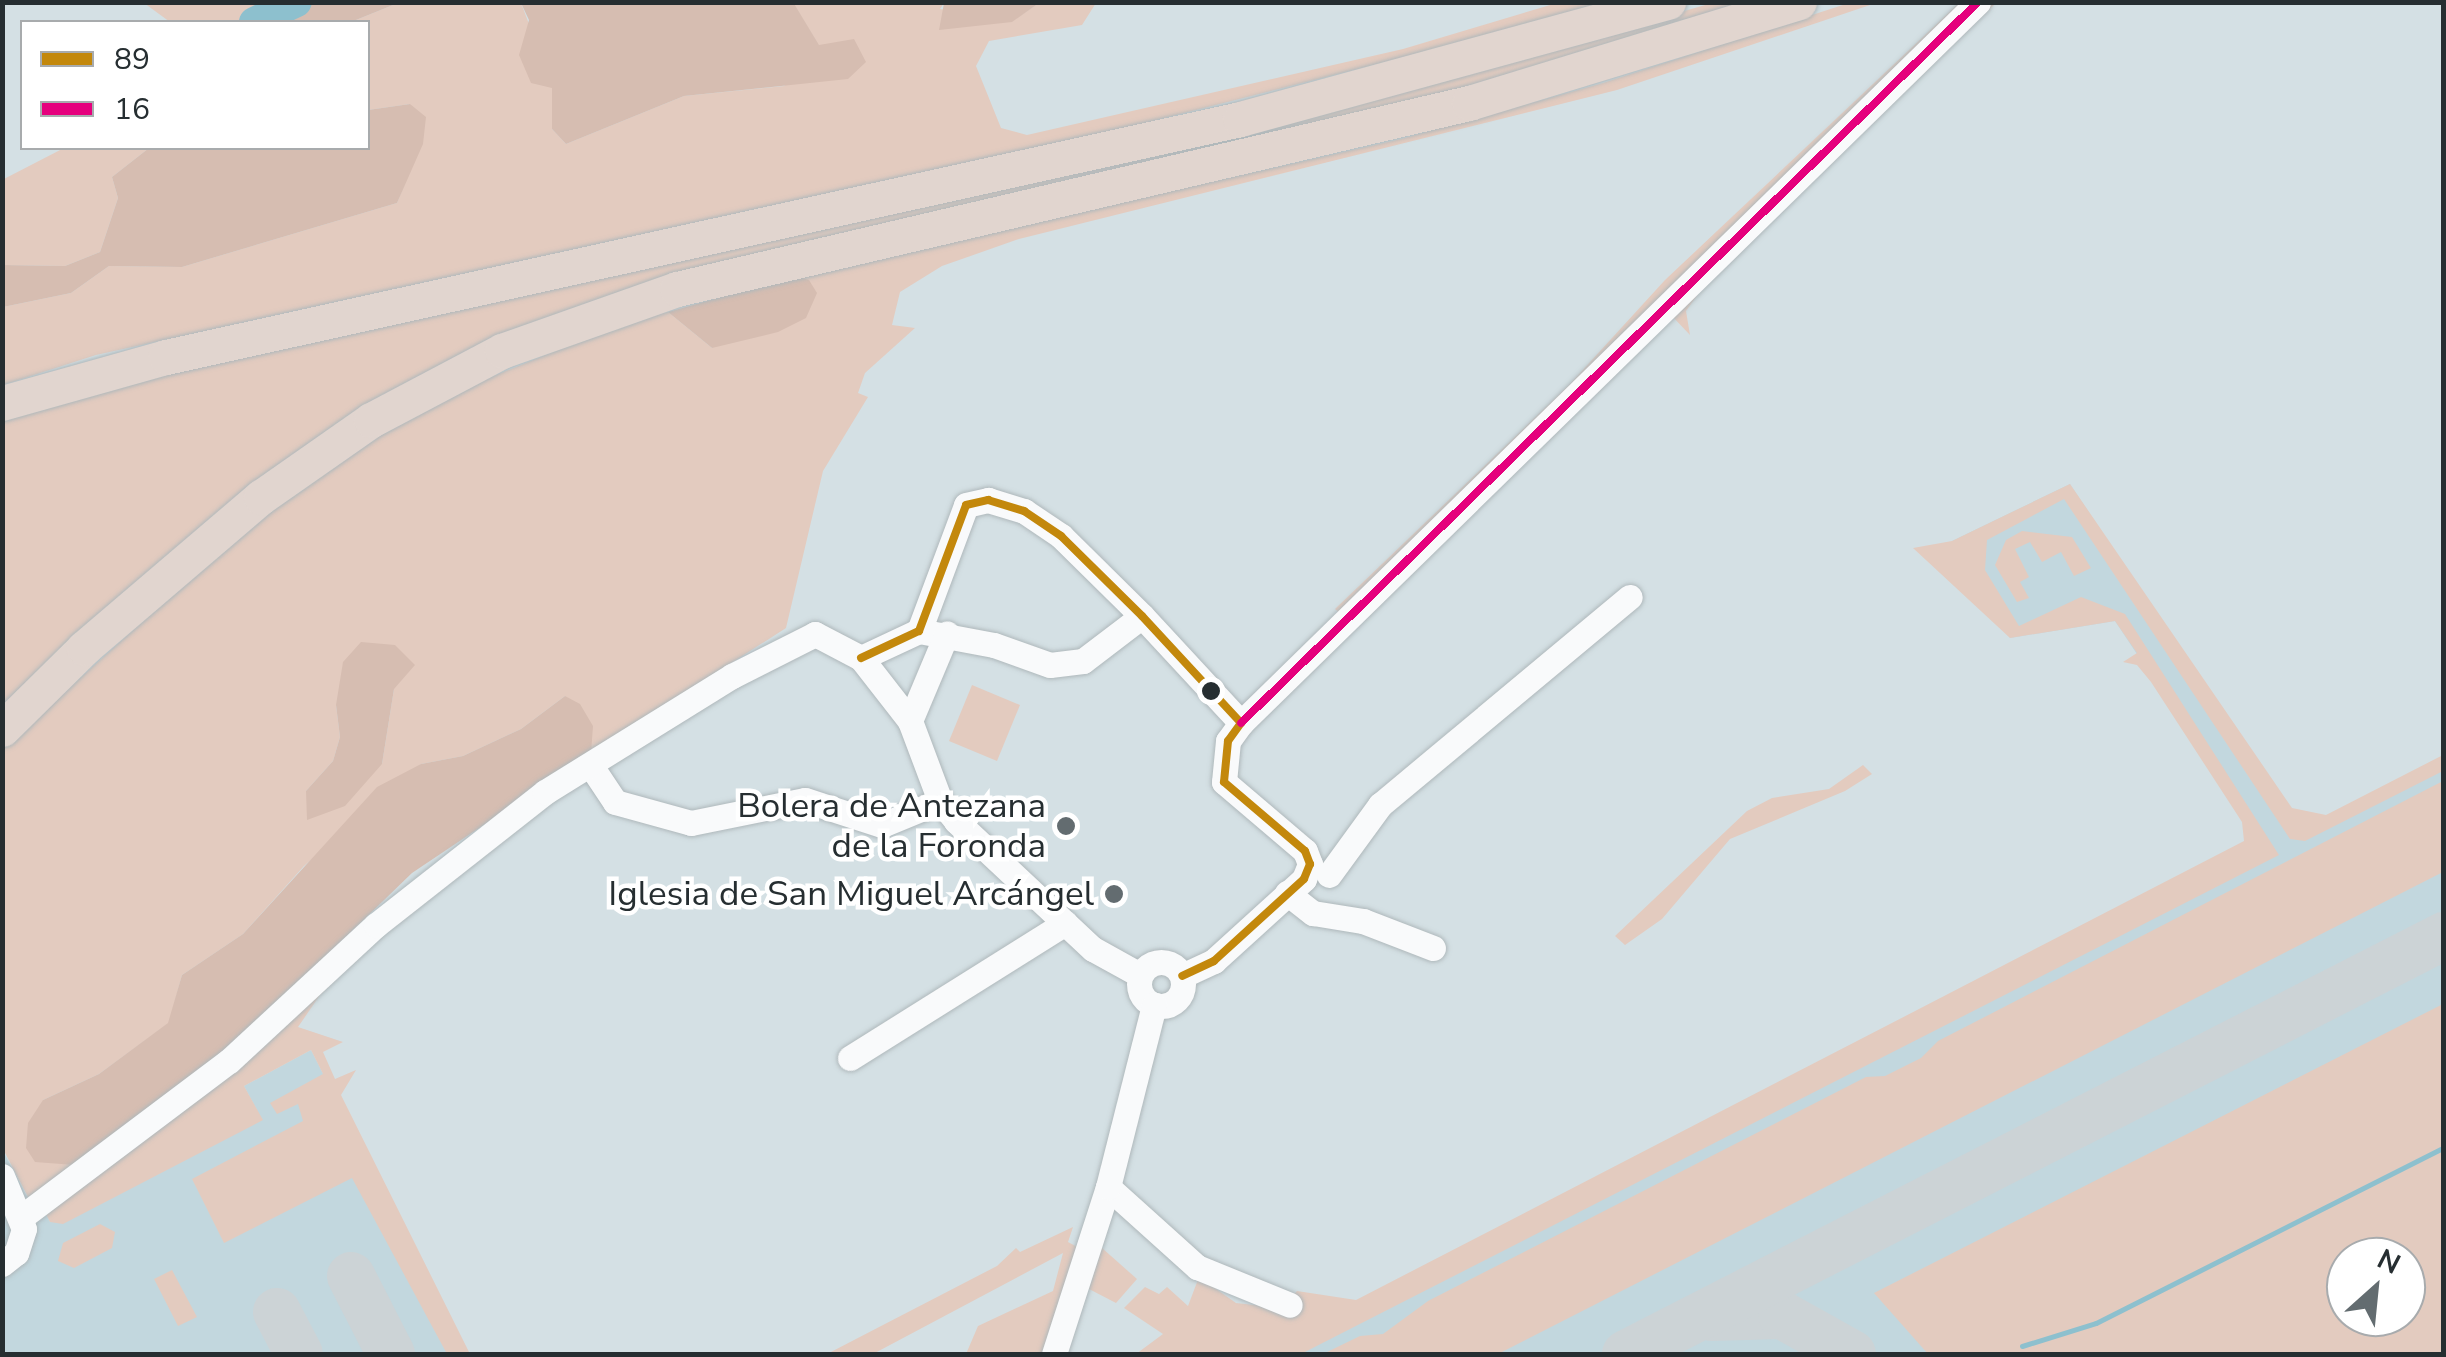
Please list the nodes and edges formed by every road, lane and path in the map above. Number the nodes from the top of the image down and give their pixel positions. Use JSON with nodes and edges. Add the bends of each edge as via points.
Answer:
{"nodes":[{"id":1,"x":1668,"y":2,"type":"edge"},
{"id":2,"x":1799,"y":2,"type":"edge"},
{"id":3,"x":1978,"y":2,"type":"edge"},
{"id":4,"x":2,"y":403,"type":"edge"},
{"id":5,"x":1630,"y":597,"type":"dead end"},
{"id":6,"x":1142,"y":616,"type":"junction"},
{"id":7,"x":919,"y":631,"type":"junction"},
{"id":8,"x":948,"y":633,"type":"junction"},
{"id":9,"x":861,"y":658,"type":"junction"},
{"id":10,"x":910,"y":721,"type":"junction"},
{"id":11,"x":1241,"y":723,"type":"junction"},
{"id":12,"x":2,"y":729,"type":"edge"},
{"id":13,"x":591,"y":766,"type":"junction"},
{"id":14,"x":940,"y":800,"type":"junction"},
{"id":15,"x":1319,"y":870,"type":"junction"},
{"id":16,"x":1287,"y":893,"type":"junction"},
{"id":17,"x":1363,"y":921,"type":"junction"},
{"id":18,"x":1066,"y":923,"type":"junction"},
{"id":19,"x":1433,"y":948,"type":"dead end"},
{"id":20,"x":1140,"y":975,"type":"junction"},
{"id":21,"x":1182,"y":976,"type":"junction"},
{"id":22,"x":1154,"y":1005,"type":"junction"},
{"id":23,"x":850,"y":1058,"type":"dead end"},
{"id":24,"x":2,"y":1176,"type":"edge"},
{"id":25,"x":1108,"y":1187,"type":"junction"},
{"id":26,"x":23,"y":1216,"type":"junction"},
{"id":27,"x":2,"y":1264,"type":"edge"},
{"id":28,"x":1290,"y":1305,"type":"dead end"},
{"id":29,"x":1054,"y":1354,"type":"edge"}],
"edges":[{"from":1,"to":4,"type":"highway","via":[[1240,118],[166,357]]},
{"from":2,"to":12,"type":"highway","via":[[1430,113],[677,288],[502,351],[371,420],[260,497],[84,648]]},
{"from":3,"to":11,"type":"street"},
{"from":5,"to":15,"type":"street","via":[[1380,805]]},
{"from":6,"to":7,"type":"street","via":[[1061,536],[1024,511],[988,500],[966,505]]},
{"from":6,"to":8,"type":"street","via":[[1083,661],[1050,665]]},
{"from":6,"to":11,"type":"street"},
{"from":7,"to":8,"type":"street"},
{"from":7,"to":9,"type":"street"},
{"from":8,"to":10,"type":"street"},
{"from":9,"to":10,"type":"street"},
{"from":9,"to":13,"type":"street","via":[[815,634],[732,676]]},
{"from":10,"to":14,"type":"street"},
{"from":11,"to":15,"type":"street","via":[[1228,741],[1224,782]]},
{"from":13,"to":14,"type":"street","via":[[615,802],[691,824],[805,800],[882,825]]},
{"from":13,"to":26,"type":"street","via":[[545,792],[376,925],[228,1061]]},
{"from":14,"to":18,"type":"street"},
{"from":15,"to":16,"type":"street"},
{"from":15,"to":17,"type":"street"},
{"from":16,"to":17,"type":"street","via":[[1313,913]]},
{"from":16,"to":21,"type":"street","via":[[1214,961]]},
{"from":17,"to":19,"type":"street"},
{"from":18,"to":20,"type":"street","via":[[1093,949]]},
{"from":18,"to":23,"type":"street"},
{"from":20,"to":21,"type":"street","via":[[1166,962]]},
{"from":20,"to":22,"type":"street","via":[[1140,993]]},
{"from":21,"to":22,"type":"street","via":[[1177,999]]},
{"from":22,"to":25,"type":"street"},
{"from":24,"to":26,"type":"street"},
{"from":25,"to":28,"type":"street","via":[[1197,1267]]},
{"from":25,"to":29,"type":"street"},
{"from":26,"to":27,"type":"street","via":[[21,1242]]}]}
